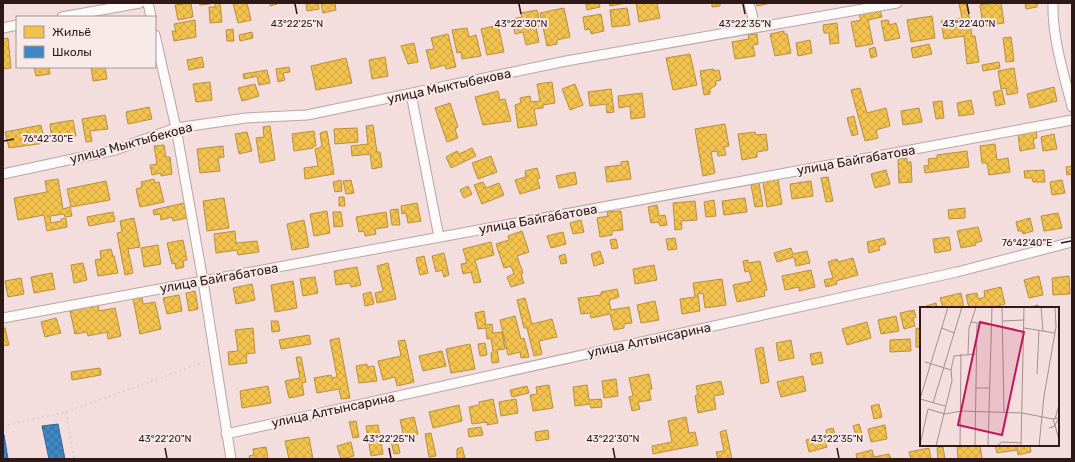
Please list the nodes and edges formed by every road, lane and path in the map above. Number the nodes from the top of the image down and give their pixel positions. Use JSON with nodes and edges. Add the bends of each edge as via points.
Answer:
{"nodes":[{"id":1,"x":140,"y":3,"type":"edge"},
{"id":2,"x":148,"y":3,"type":"edge"},
{"id":3,"x":749,"y":3,"type":"edge"},
{"id":4,"x":897,"y":3,"type":"edge"},
{"id":5,"x":1053,"y":3,"type":"edge"},
{"id":6,"x":68,"y":16,"type":"edge"},
{"id":7,"x":151,"y":16,"type":"edge"},
{"id":8,"x":16,"y":25,"type":"edge"},
{"id":9,"x":755,"y":26,"type":"junction"},
{"id":10,"x":3,"y":28,"type":"edge"},
{"id":11,"x":156,"y":39,"type":"edge"},
{"id":12,"x":411,"y":94,"type":"junction"},
{"id":13,"x":1072,"y":108,"type":"edge"},
{"id":14,"x":1072,"y":120,"type":"edge"},
{"id":15,"x":176,"y":128,"type":"junction"},
{"id":16,"x":3,"y":174,"type":"edge"},
{"id":17,"x":439,"y":237,"type":"junction"},
{"id":18,"x":1072,"y":242,"type":"edge"},
{"id":19,"x":203,"y":281,"type":"junction"},
{"id":20,"x":3,"y":318,"type":"edge"},
{"id":21,"x":215,"y":358,"type":"junction"},
{"id":22,"x":66,"y":412,"type":"junction"},
{"id":23,"x":3,"y":426,"type":"edge"},
{"id":24,"x":226,"y":434,"type":"junction"},
{"id":25,"x":74,"y":459,"type":"edge"},
{"id":26,"x":231,"y":459,"type":"edge"}],
"edges":[{"from":1,"to":6,"type":"street"},
{"from":2,"to":7,"type":"street"},
{"from":3,"to":9,"type":"street"},
{"from":4,"to":9,"type":"street","name":"улица Мыктыбекова"},
{"from":5,"to":13,"type":"street","via":[[1059,50]]},
{"from":8,"to":10,"type":"street"},
{"from":9,"to":12,"type":"street","name":"улица Мыктыбекова","via":[[566,61]]},
{"from":11,"to":15,"type":"street"},
{"from":12,"to":15,"type":"street","name":"улица Мыктыбекова","via":[[307,115],[246,118]]},
{"from":12,"to":17,"type":"street"},
{"from":14,"to":17,"type":"street","name":"улица Байгабатова"},
{"from":15,"to":16,"type":"street","name":"улица Мыктыбекова","via":[[115,150]]},
{"from":15,"to":19,"type":"street"},
{"from":17,"to":19,"type":"street","name":"улица Байгабатова"},
{"from":18,"to":24,"type":"street","name":"улица Алтынсарина","via":[[957,272]]},
{"from":19,"to":20,"type":"street","name":"улица Байгабатова"},
{"from":19,"to":21,"type":"street"},
{"from":21,"to":22,"type":"path"},
{"from":21,"to":24,"type":"street"},
{"from":22,"to":23,"type":"path"},
{"from":22,"to":25,"type":"path"},
{"from":24,"to":26,"type":"street"}]}
